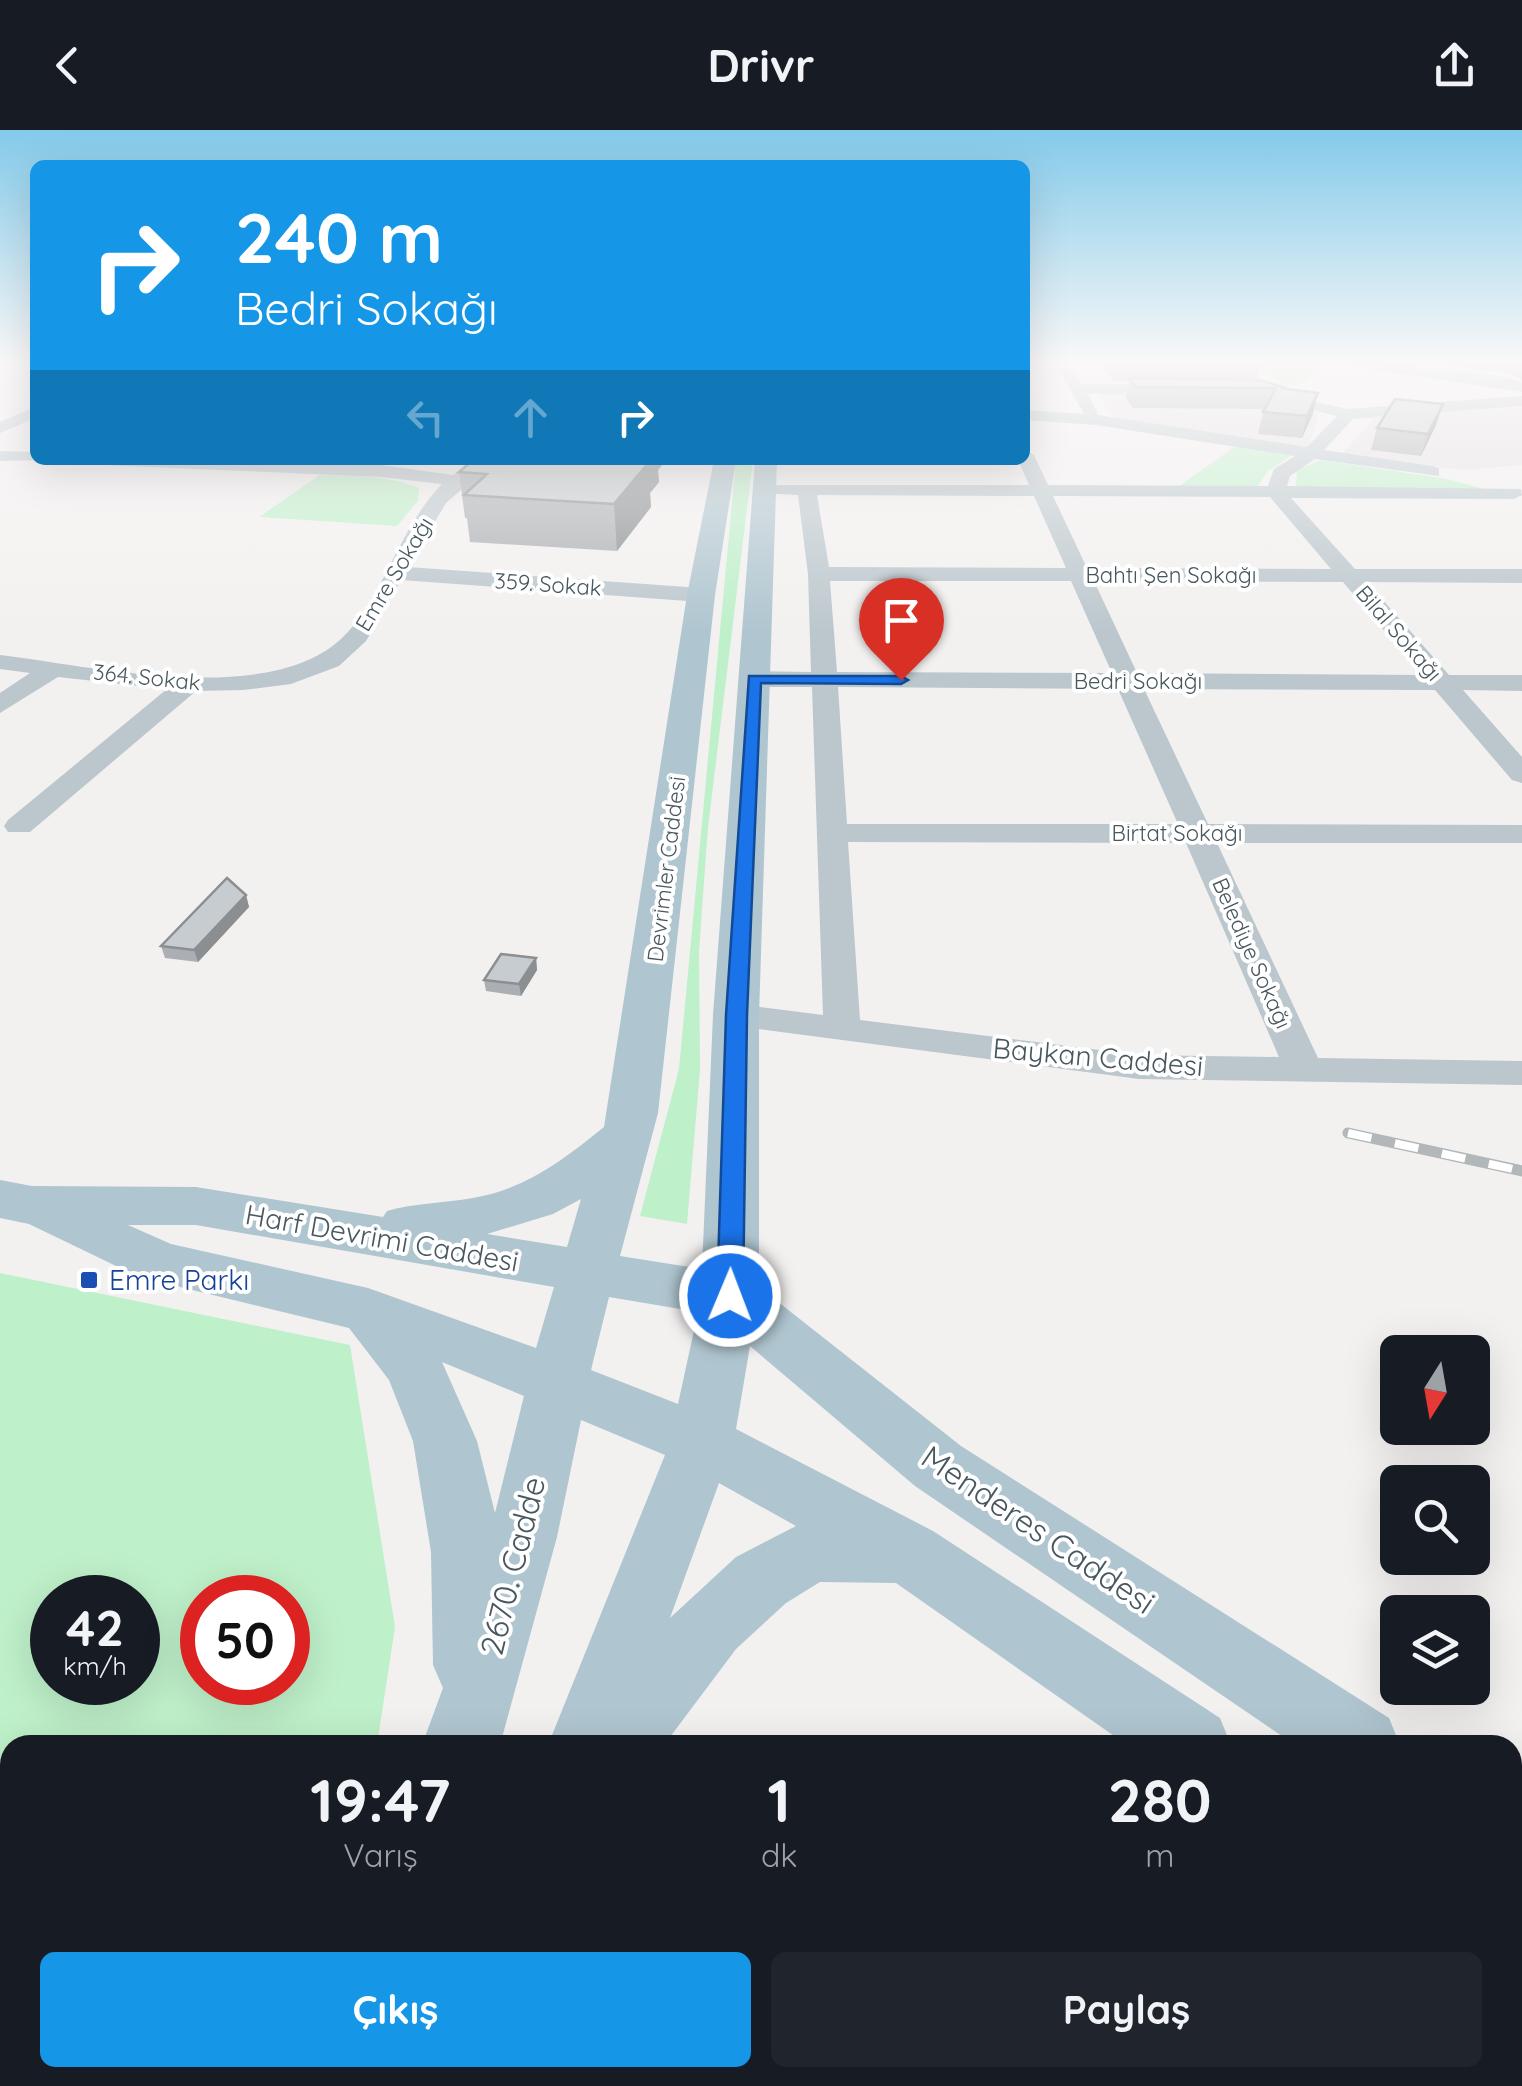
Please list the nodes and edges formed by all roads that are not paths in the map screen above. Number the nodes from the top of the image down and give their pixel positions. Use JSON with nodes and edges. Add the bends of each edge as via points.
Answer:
{"nodes":[{"id":1,"x":1217,"y":450,"type":"edge"},
{"id":2,"x":1288,"y":450,"type":"edge"},
{"id":3,"x":1314,"y":450,"type":"edge"},
{"id":4,"x":1311,"y":454,"type":"junction"},
{"id":5,"x":0,"y":456,"type":"edge"},
{"id":6,"x":30,"y":457,"type":"edge"},
{"id":7,"x":338,"y":465,"type":"edge"},
{"id":8,"x":479,"y":465,"type":"edge"},
{"id":9,"x":724,"y":465,"type":"edge"},
{"id":10,"x":1030,"y":465,"type":"edge"},
{"id":11,"x":388,"y":466,"type":"edge"},
{"id":12,"x":765,"y":475,"type":"edge"},
{"id":13,"x":458,"y":481,"type":"junction"},
{"id":14,"x":1516,"y":488,"type":"edge"},
{"id":15,"x":808,"y":490,"type":"junction"},
{"id":16,"x":1043,"y":491,"type":"junction"},
{"id":17,"x":1162,"y":491,"type":"junction"},
{"id":18,"x":1276,"y":492,"type":"junction"},
{"id":19,"x":395,"y":573,"type":"junction"},
{"id":20,"x":819,"y":574,"type":"junction"},
{"id":21,"x":1082,"y":575,"type":"junction"},
{"id":22,"x":1349,"y":576,"type":"junction"},
{"id":23,"x":1522,"y":576,"type":"edge"},
{"id":24,"x":701,"y":595,"type":"junction"},
{"id":25,"x":0,"y":662,"type":"edge"},
{"id":26,"x":54,"y":668,"type":"junction"},
{"id":27,"x":294,"y":676,"type":"joint"},
{"id":28,"x":754,"y":679,"type":"junction"},
{"id":29,"x":824,"y":680,"type":"junction"},
{"id":30,"x":1130,"y":681,"type":"junction"},
{"id":31,"x":191,"y":682,"type":"junction"},
{"id":32,"x":1442,"y":682,"type":"junction"},
{"id":33,"x":1522,"y":683,"type":"edge"},
{"id":34,"x":0,"y":705,"type":"edge"},
{"id":35,"x":1522,"y":774,"type":"edge"},
{"id":36,"x":19,"y":826,"type":"dead end"},
{"id":37,"x":832,"y":832,"type":"junction"},
{"id":38,"x":1198,"y":833,"type":"junction"},
{"id":39,"x":1522,"y":834,"type":"edge"},
{"id":40,"x":736,"y":1015,"type":"junction"},
{"id":41,"x":842,"y":1028,"type":"junction"},
{"id":42,"x":1304,"y":1070,"type":"junction"},
{"id":43,"x":1522,"y":1073,"type":"edge"},
{"id":44,"x":627,"y":1134,"type":"junction"},
{"id":45,"x":16,"y":1202,"type":"edge"},
{"id":46,"x":327,"y":1229,"type":"junction"},
{"id":47,"x":588,"y":1274,"type":"junction"},
{"id":48,"x":730,"y":1296,"type":"junction"},
{"id":49,"x":368,"y":1310,"type":"junction"},
{"id":50,"x":556,"y":1384,"type":"junction"},
{"id":51,"x":702,"y":1442,"type":"junction"},
{"id":52,"x":909,"y":1553,"type":"junction"},
{"id":53,"x":465,"y":1735,"type":"edge"},
{"id":54,"x":590,"y":1735,"type":"edge"},
{"id":55,"x":626,"y":1735,"type":"edge"},
{"id":56,"x":1177,"y":1735,"type":"edge"},
{"id":57,"x":1347,"y":1735,"type":"edge"}],
"edges":[{"from":1,"to":17,"type":"street"},
{"from":2,"to":4,"type":"street"},
{"from":3,"to":4,"type":"street"},
{"from":4,"to":14,"type":"street"},
{"from":4,"to":18,"type":"street","via":[[1281,473]]},
{"from":5,"to":6,"type":"street"},
{"from":7,"to":11,"type":"street"},
{"from":8,"to":13,"type":"street","name":"Emre Sokağı"},
{"from":9,"to":24,"type":"main road","name":"Devrimler Caddesi"},
{"from":10,"to":16,"type":"street","name":"Belediye Sokağı"},
{"from":11,"to":13,"type":"street"},
{"from":12,"to":15,"type":"street"},
{"from":12,"to":28,"type":"main road"},
{"from":13,"to":19,"type":"street","name":"Emre Sokağı","via":[[439,498]]},
{"from":14,"to":18,"type":"street"},
{"from":15,"to":16,"type":"street"},
{"from":15,"to":20,"type":"street"},
{"from":16,"to":17,"type":"street"},
{"from":16,"to":21,"type":"street","name":"Belediye Sokağı"},
{"from":17,"to":18,"type":"street"},
{"from":18,"to":22,"type":"street","name":"Bilal Sokağı"},
{"from":19,"to":24,"type":"street","name":"359. Sokak"},
{"from":19,"to":27,"type":"street","name":"Emre Sokağı","via":[[356,639]]},
{"from":20,"to":21,"type":"street","name":"Bahtı Şen Sokağı"},
{"from":20,"to":29,"type":"street"},
{"from":21,"to":22,"type":"street","name":"Bahtı Şen Sokağı"},
{"from":21,"to":30,"type":"street","name":"Belediye Sokağı"},
{"from":22,"to":23,"type":"street","name":"Bahtı Şen Sokağı"},
{"from":22,"to":32,"type":"street","name":"Bilal Sokağı"},
{"from":24,"to":44,"type":"main road","name":"Devrimler Caddesi"},
{"from":25,"to":26,"type":"street","name":"364. Sokak"},
{"from":26,"to":31,"type":"street","name":"364. Sokak"},
{"from":26,"to":34,"type":"street"},
{"from":27,"to":31,"type":"street","name":"364. Sokak"},
{"from":28,"to":29,"type":"street","name":"Bedri Sokağı"},
{"from":28,"to":40,"type":"main road"},
{"from":29,"to":30,"type":"street","name":"Bedri Sokağı"},
{"from":29,"to":37,"type":"street"},
{"from":30,"to":32,"type":"street","name":"Bedri Sokağı"},
{"from":30,"to":38,"type":"street","name":"Belediye Sokağı"},
{"from":31,"to":36,"type":"street"},
{"from":32,"to":33,"type":"street","name":"Bedri Sokağı"},
{"from":32,"to":35,"type":"street","name":"Bilal Sokağı"},
{"from":37,"to":38,"type":"street","name":"Birtat Sokağı"},
{"from":37,"to":41,"type":"street"},
{"from":38,"to":39,"type":"street","name":"Birtat Sokağı"},
{"from":38,"to":42,"type":"street","name":"Belediye Sokağı"},
{"from":40,"to":41,"type":"street","name":"Baykan Caddesi"},
{"from":40,"to":48,"type":"main road"},
{"from":41,"to":42,"type":"street","name":"Baykan Caddesi","via":[[1138,1067]]},
{"from":42,"to":43,"type":"street","name":"Baykan Caddesi"},
{"from":44,"to":46,"type":"main road","via":[[571,1181],[524,1204],[458,1222]]},
{"from":44,"to":47,"type":"main road","name":"Devrimler Caddesi"},
{"from":45,"to":46,"type":"main road","name":"Harf Devrimi Caddesi","via":[[196,1206]]},
{"from":45,"to":49,"type":"main road","name":"Harf Devrimi Caddesi","via":[[159,1262]]},
{"from":46,"to":47,"type":"main road","name":"Harf Devrimi Caddesi"},
{"from":47,"to":48,"type":"main road","name":"Harf Devrimi Caddesi"},
{"from":47,"to":50,"type":"main road","name":"2670. Cadde"},
{"from":48,"to":51,"type":"main road"},
{"from":48,"to":57,"type":"main road","name":"Menderes Caddesi","via":[[938,1466]]},
{"from":49,"to":50,"type":"main road","name":"Harf Devrimi Caddesi"},
{"from":49,"to":53,"type":"main road","via":[[414,1368],[439,1419],[453,1471],[470,1578]]},
{"from":50,"to":51,"type":"main road","name":"Harf Devrimi Caddesi"},
{"from":50,"to":53,"type":"main road","name":"2670. Cadde","via":[[523,1537]]},
{"from":51,"to":52,"type":"main road"},
{"from":51,"to":54,"type":"main road"},
{"from":52,"to":55,"type":"main road","via":[[810,1551],[762,1580],[687,1653]]},
{"from":52,"to":56,"type":"main road"}]}
